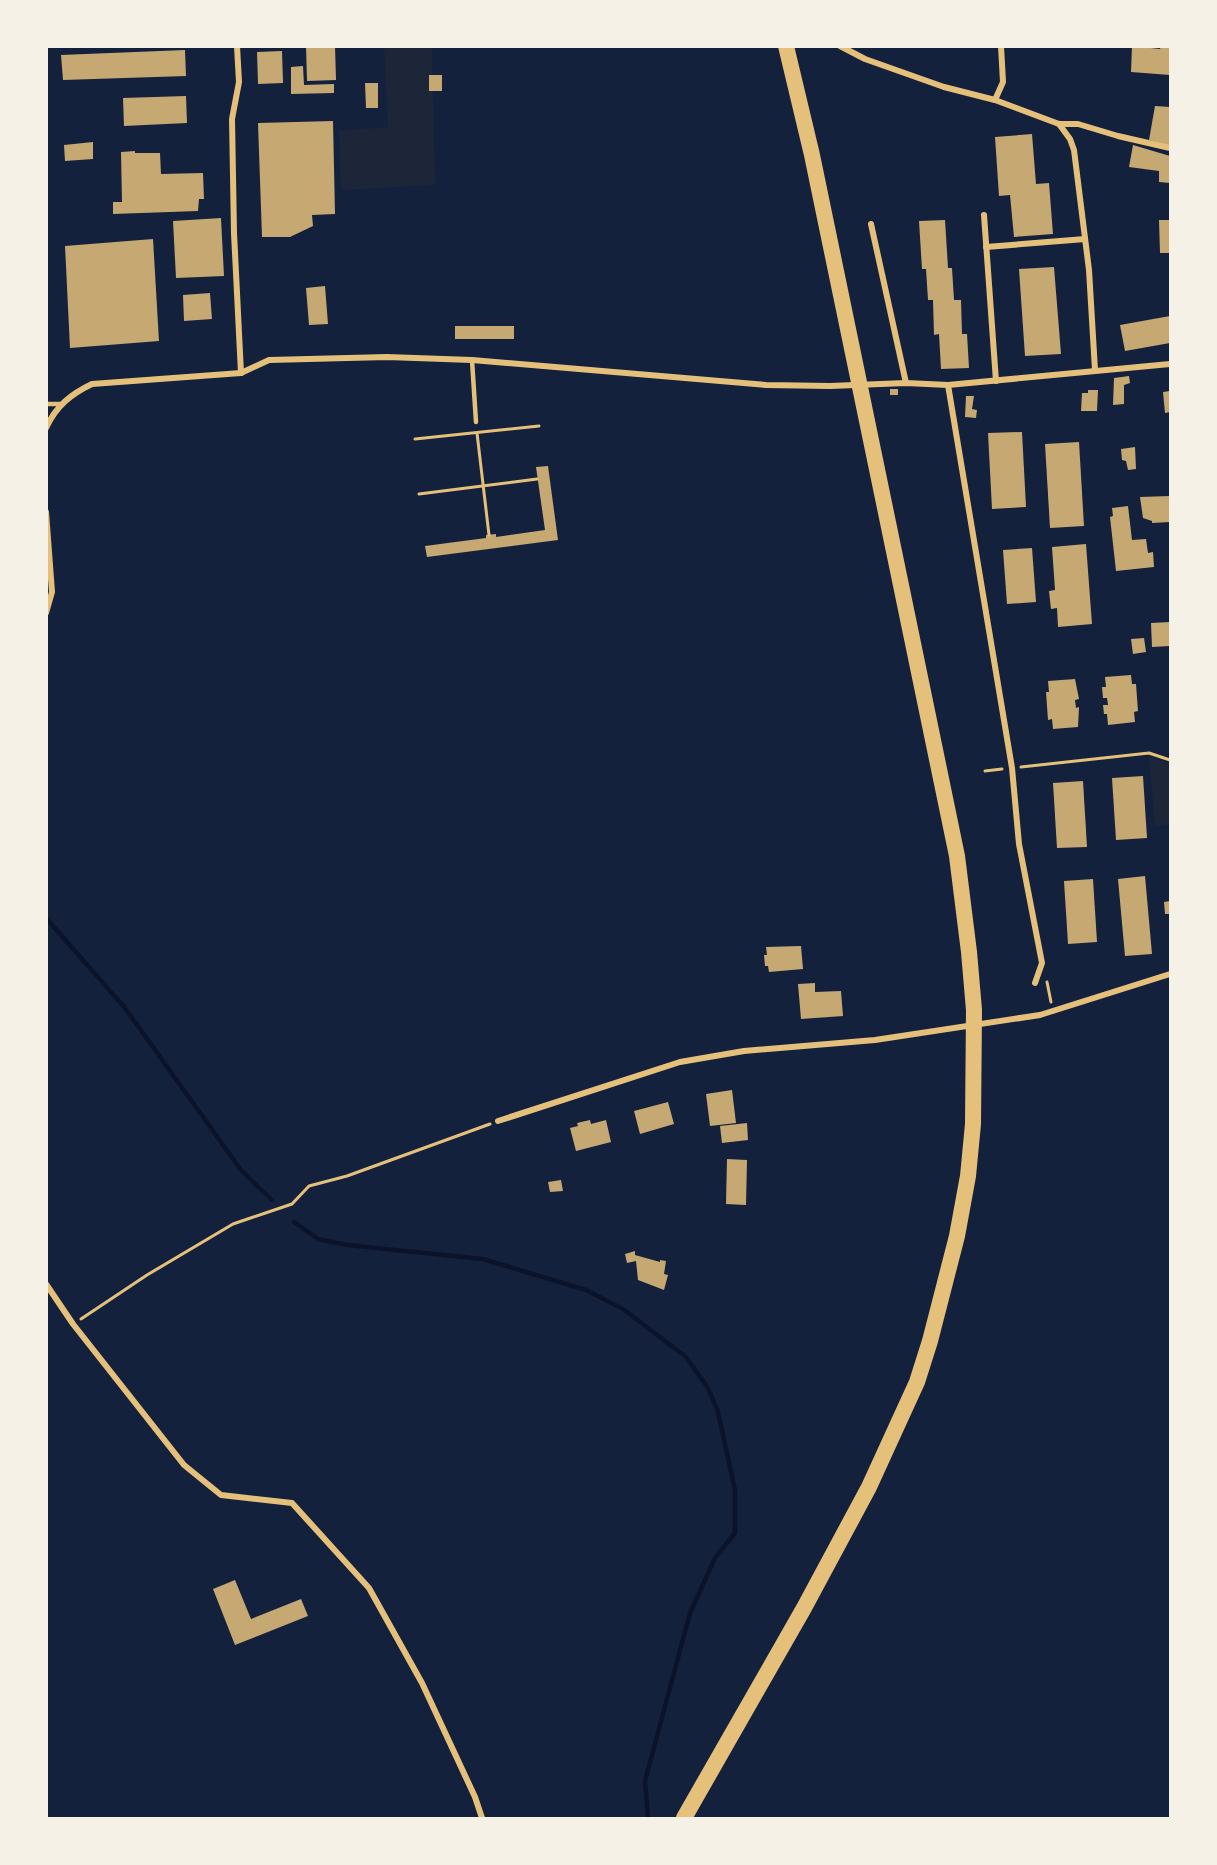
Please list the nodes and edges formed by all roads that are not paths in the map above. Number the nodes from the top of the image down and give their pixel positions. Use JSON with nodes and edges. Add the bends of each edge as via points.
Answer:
{"nodes":[{"id":1,"x":237,"y":46,"type":"edge"},
{"id":2,"x":786,"y":46,"type":"edge"},
{"id":3,"x":840,"y":46,"type":"edge"},
{"id":4,"x":1001,"y":46,"type":"edge"},
{"id":5,"x":994,"y":100,"type":"junction"},
{"id":6,"x":1059,"y":124,"type":"junction"},
{"id":7,"x":1170,"y":148,"type":"edge"},
{"id":8,"x":984,"y":216,"type":"dead end"},
{"id":9,"x":871,"y":224,"type":"dead end"},
{"id":10,"x":1085,"y":238,"type":"junction"},
{"id":11,"x":986,"y":247,"type":"junction"},
{"id":12,"x":472,"y":360,"type":"junction"},
{"id":13,"x":1170,"y":364,"type":"edge"},
{"id":14,"x":1095,"y":370,"type":"junction"},
{"id":15,"x":242,"y":373,"type":"junction"},
{"id":16,"x":996,"y":381,"type":"junction"},
{"id":17,"x":906,"y":383,"type":"junction"},
{"id":18,"x":948,"y":385,"type":"junction"},
{"id":19,"x":46,"y":404,"type":"edge"},
{"id":20,"x":61,"y":404,"type":"junction"},
{"id":21,"x":476,"y":422,"type":"road end"},
{"id":22,"x":46,"y":428,"type":"edge"},
{"id":23,"x":46,"y":512,"type":"edge"},
{"id":24,"x":46,"y":613,"type":"edge"},
{"id":25,"x":1170,"y":974,"type":"edge"},
{"id":26,"x":1035,"y":983,"type":"dead end"},
{"id":27,"x":498,"y":1121,"type":"road end"},
{"id":28,"x":46,"y":1284,"type":"edge"},
{"id":29,"x":482,"y":1818,"type":"edge"},
{"id":30,"x":684,"y":1818,"type":"edge"}],
"edges":[{"from":1,"to":15,"type":"street","via":[[238,82],[232,119]]},
{"from":2,"to":30,"type":"highway","via":[[957,856],[974,1010],[973,1125],[957,1236],[917,1382],[870,1487]]},
{"from":3,"to":5,"type":"street","via":[[944,87]]},
{"from":4,"to":5,"type":"street","via":[[1003,82]]},
{"from":5,"to":6,"type":"street"},
{"from":6,"to":7,"type":"street","via":[[1078,124]]},
{"from":6,"to":10,"type":"street","via":[[1074,150]]},
{"from":8,"to":11,"type":"street"},
{"from":9,"to":17,"type":"street"},
{"from":10,"to":11,"type":"street"},
{"from":10,"to":14,"type":"street"},
{"from":11,"to":16,"type":"street"},
{"from":12,"to":15,"type":"street","via":[[269,360]]},
{"from":12,"to":17,"type":"street","via":[[766,385]]},
{"from":12,"to":21,"type":"lane"},
{"from":13,"to":14,"type":"street"},
{"from":14,"to":16,"type":"street"},
{"from":15,"to":20,"type":"street","via":[[101,382],[76,392]]},
{"from":16,"to":18,"type":"street"},
{"from":17,"to":18,"type":"street"},
{"from":18,"to":26,"type":"street","via":[[1012,768],[1019,844],[1042,963]]},
{"from":19,"to":20,"type":"lane"},
{"from":20,"to":22,"type":"street"},
{"from":23,"to":24,"type":"street","via":[[52,592]]},
{"from":25,"to":27,"type":"street","via":[[1040,1015],[680,1062]]},
{"from":28,"to":29,"type":"street","via":[[184,1465],[221,1495],[292,1503],[369,1588],[422,1683]]}]}
